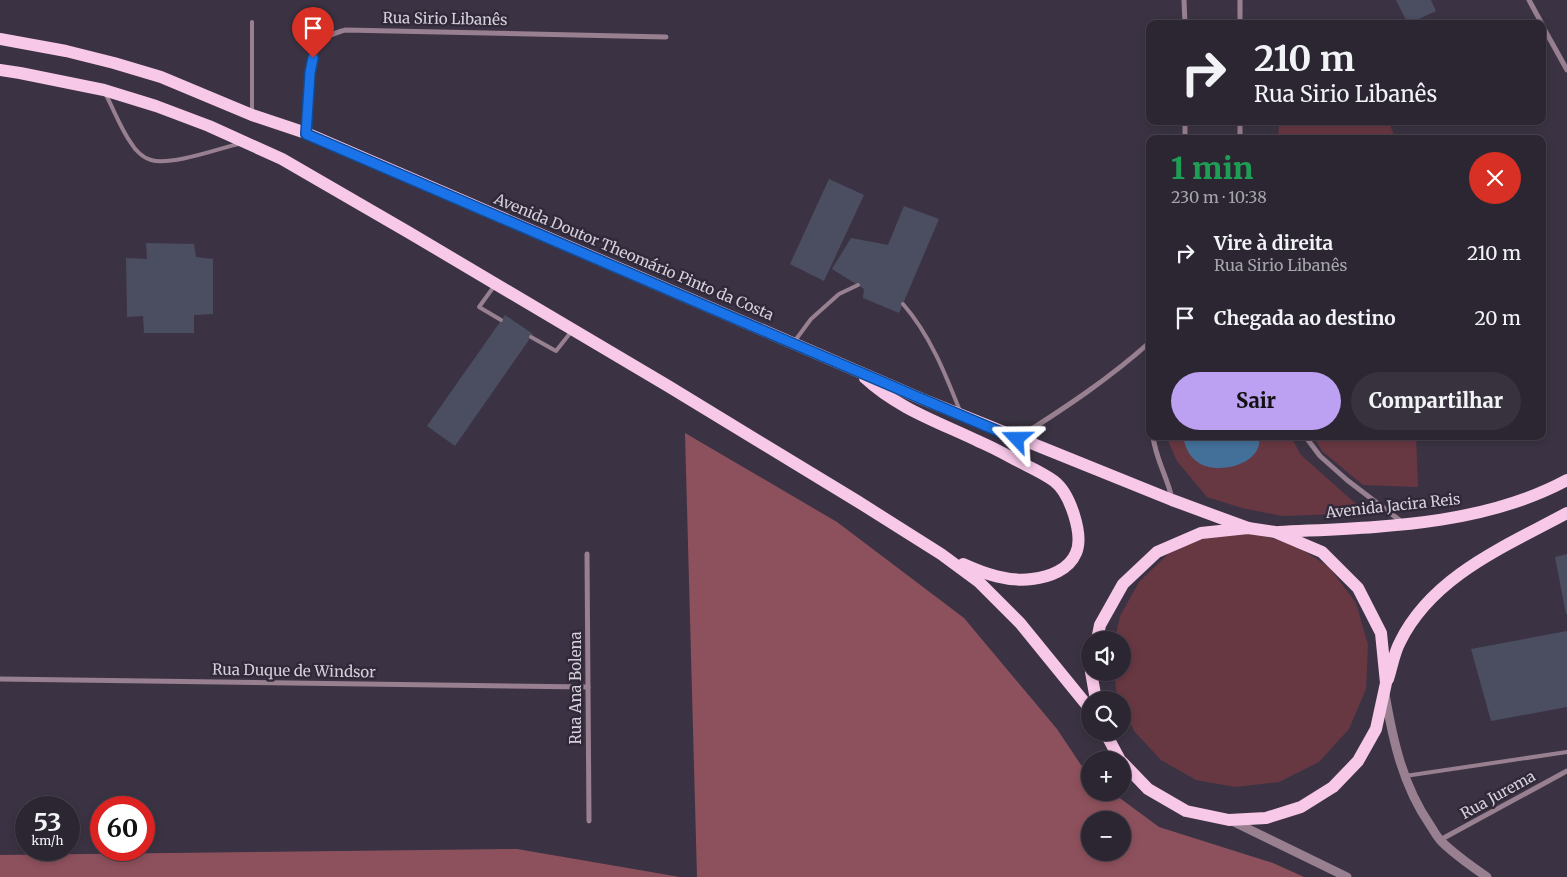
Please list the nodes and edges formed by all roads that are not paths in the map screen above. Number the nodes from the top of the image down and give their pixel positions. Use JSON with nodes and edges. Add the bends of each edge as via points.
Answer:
{"nodes":[{"id":1,"x":1184,"y":0,"type":"edge"},
{"id":2,"x":1240,"y":0,"type":"edge"},
{"id":3,"x":1529,"y":0,"type":"edge"},
{"id":4,"x":1184,"y":20,"type":"edge"},
{"id":5,"x":1240,"y":20,"type":"edge"},
{"id":6,"x":1540,"y":20,"type":"edge"},
{"id":7,"x":252,"y":22,"type":"dead end"},
{"id":8,"x":1546,"y":31,"type":"edge"},
{"id":9,"x":666,"y":37,"type":"dead end"},
{"id":10,"x":0,"y":39,"type":"edge"},
{"id":11,"x":0,"y":70,"type":"edge"},
{"id":12,"x":1567,"y":70,"type":"edge"},
{"id":13,"x":104,"y":90,"type":"junction"},
{"id":14,"x":252,"y":115,"type":"junction"},
{"id":15,"x":306,"y":134,"type":"junction"},
{"id":16,"x":245,"y":142,"type":"junction"},
{"id":17,"x":495,"y":285,"type":"junction"},
{"id":18,"x":858,"y":285,"type":"dead end"},
{"id":19,"x":903,"y":304,"type":"dead end"},
{"id":20,"x":502,"y":320,"type":"dead end"},
{"id":21,"x":572,"y":330,"type":"junction"},
{"id":22,"x":531,"y":337,"type":"dead end"},
{"id":23,"x":793,"y":343,"type":"junction"},
{"id":24,"x":1146,"y":345,"type":"edge"},
{"id":25,"x":859,"y":372,"type":"junction"},
{"id":26,"x":962,"y":416,"type":"junction"},
{"id":27,"x":1017,"y":439,"type":"junction"},
{"id":28,"x":1154,"y":440,"type":"edge"},
{"id":29,"x":1308,"y":440,"type":"edge"},
{"id":30,"x":1567,"y":480,"type":"edge"},
{"id":31,"x":1172,"y":500,"type":"junction"},
{"id":32,"x":1567,"y":513,"type":"edge"},
{"id":33,"x":1404,"y":524,"type":"junction"},
{"id":34,"x":1248,"y":528,"type":"junction"},
{"id":35,"x":1276,"y":532,"type":"junction"},
{"id":36,"x":588,"y":554,"type":"dead end"},
{"id":37,"x":941,"y":554,"type":"junction"},
{"id":38,"x":1099,"y":631,"type":"edge"},
{"id":39,"x":0,"y":679,"type":"edge"},
{"id":40,"x":588,"y":687,"type":"junction"},
{"id":41,"x":1386,"y":688,"type":"junction"},
{"id":42,"x":1081,"y":698,"type":"edge"},
{"id":43,"x":1567,"y":752,"type":"edge"},
{"id":44,"x":1131,"y":771,"type":"edge"},
{"id":45,"x":1567,"y":771,"type":"edge"},
{"id":46,"x":1405,"y":776,"type":"junction"},
{"id":47,"x":1229,"y":820,"type":"junction"},
{"id":48,"x":590,"y":821,"type":"dead end"},
{"id":49,"x":1440,"y":840,"type":"junction"},
{"id":50,"x":1348,"y":877,"type":"edge"},
{"id":51,"x":1487,"y":877,"type":"edge"}],
"edges":[{"from":1,"to":4,"type":"street"},
{"from":2,"to":5,"type":"street"},
{"from":3,"to":6,"type":"street"},
{"from":7,"to":14,"type":"lane"},
{"from":8,"to":12,"type":"street"},
{"from":9,"to":15,"type":"street","name":"Rua Sirio Libanês","via":[[346,30],[330,35],[320,44],[313,58]]},
{"from":10,"to":14,"type":"main road","name":"Avenida Doutor Theomário Pinto da Costa","via":[[66,51],[161,77]]},
{"from":11,"to":13,"type":"main road"},
{"from":13,"to":16,"type":"main road","via":[[156,106]]},
{"from":13,"to":16,"type":"lane","via":[[131,143],[152,161],[183,159]]},
{"from":14,"to":15,"type":"main road","name":"Avenida Doutor Theomário Pinto da Costa"},
{"from":15,"to":23,"type":"main road","name":"Avenida Doutor Theomário Pinto da Costa"},
{"from":16,"to":17,"type":"main road","via":[[282,159]]},
{"from":17,"to":20,"type":"lane","via":[[479,307]]},
{"from":17,"to":21,"type":"main road"},
{"from":18,"to":23,"type":"lane","via":[[832,300],[811,319]]},
{"from":19,"to":26,"type":"lane","via":[[936,354]]},
{"from":21,"to":22,"type":"lane","via":[[556,351]]},
{"from":21,"to":37,"type":"main road"},
{"from":23,"to":25,"type":"main road","name":"Avenida Doutor Theomário Pinto da Costa"},
{"from":24,"to":27,"type":"street","via":[[1056,414]]},
{"from":25,"to":26,"type":"main road","name":"Avenida Doutor Theomário Pinto da Costa"},
{"from":25,"to":37,"type":"main road","via":[[878,390],[901,404],[1044,474],[1064,491],[1070,502],[1077,550],[1069,564],[1047,576],[1019,580],[1004,578],[981,572]]},
{"from":26,"to":27,"type":"main road","name":"Avenida Doutor Theomário Pinto da Costa"},
{"from":27,"to":31,"type":"main road","name":"Avenida Doutor Theomário Pinto da Costa"},
{"from":28,"to":31,"type":"street"},
{"from":29,"to":33,"type":"street","via":[[1320,456],[1347,480]]},
{"from":30,"to":33,"type":"main road","name":"Avenida Jacira Reis","via":[[1488,510]]},
{"from":31,"to":34,"type":"main road","name":"Avenida Doutor Theomário Pinto da Costa"},
{"from":32,"to":41,"type":"main road","via":[[1461,573],[1425,604],[1399,643]]},
{"from":33,"to":35,"type":"main road","name":"Avenida Jacira Reis"},
{"from":34,"to":35,"type":"main road"},
{"from":34,"to":38,"type":"main road","via":[[1200,533],[1157,552],[1123,584]]},
{"from":35,"to":41,"type":"main road","via":[[1322,552],[1358,588],[1381,633]]},
{"from":36,"to":40,"type":"street","name":"Rua Ana Bolena"},
{"from":37,"to":42,"type":"main road","via":[[978,582],[1020,623]]},
{"from":39,"to":40,"type":"street","name":"Rua Duque de Windsor"},
{"from":40,"to":48,"type":"street","name":"Rua Ana Bolena"},
{"from":41,"to":46,"type":"street","via":[[1392,736]]},
{"from":41,"to":47,"type":"main road","via":[[1376,729],[1358,761],[1332,787],[1301,806],[1266,818]]},
{"from":43,"to":46,"type":"lane"},
{"from":44,"to":47,"type":"main road","via":[[1148,789],[1186,811]]},
{"from":45,"to":49,"type":"street","name":"Rua Jurema"},
{"from":46,"to":49,"type":"street","via":[[1419,809]]},
{"from":47,"to":50,"type":"street"},
{"from":49,"to":51,"type":"street"}]}
